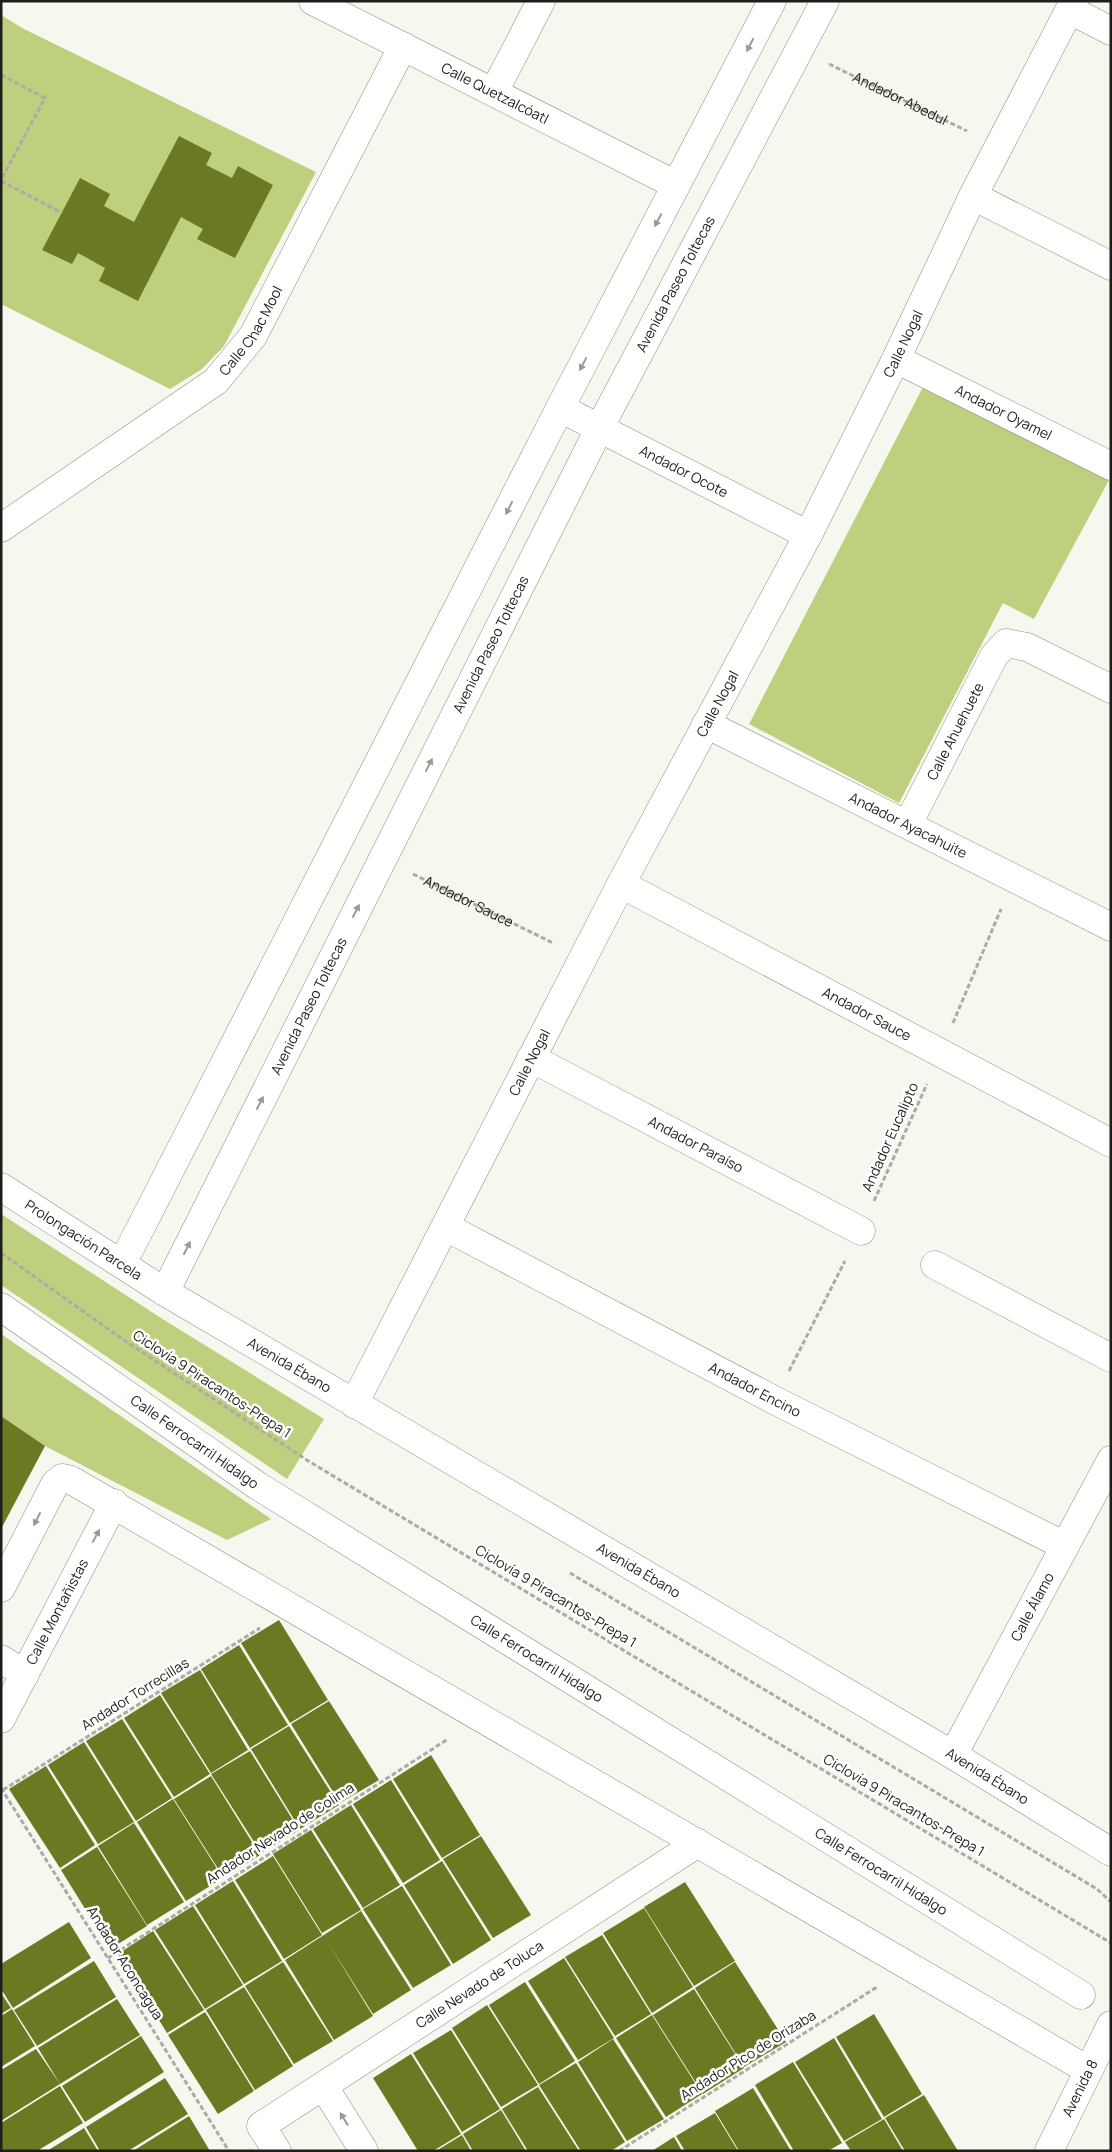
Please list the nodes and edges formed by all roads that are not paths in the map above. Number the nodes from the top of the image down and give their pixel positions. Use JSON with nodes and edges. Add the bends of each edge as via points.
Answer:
{"nodes":[{"id":1,"x":313,"y":1,"type":"edge"},
{"id":2,"x":541,"y":1,"type":"edge"},
{"id":3,"x":772,"y":1,"type":"edge"},
{"id":4,"x":825,"y":1,"type":"edge"},
{"id":5,"x":1072,"y":5,"type":"edge"},
{"id":6,"x":1111,"y":31,"type":"edge"},
{"id":7,"x":403,"y":46,"type":"junction"},
{"id":8,"x":494,"y":92,"type":"junction"},
{"id":9,"x":676,"y":185,"type":"junction"},
{"id":10,"x":973,"y":196,"type":"junction"},
{"id":11,"x":1111,"y":266,"type":"edge"},
{"id":12,"x":896,"y":359,"type":"junction"},
{"id":13,"x":560,"y":408,"type":"junction"},
{"id":14,"x":600,"y":427,"type":"junction"},
{"id":15,"x":1111,"y":466,"type":"edge"},
{"id":16,"x":1,"y":528,"type":"edge"},
{"id":17,"x":808,"y":535,"type":"junction"},
{"id":18,"x":1111,"y":689,"type":"edge"},
{"id":19,"x":706,"y":724,"type":"junction"},
{"id":20,"x":908,"y":824,"type":"junction"},
{"id":21,"x":621,"y":884,"type":"junction"},
{"id":22,"x":1111,"y":927,"type":"edge"},
{"id":23,"x":532,"y":1058,"type":"junction"},
{"id":24,"x":1111,"y":1143,"type":"edge"},
{"id":25,"x":1,"y":1187,"type":"edge"},
{"id":26,"x":446,"y":1228,"type":"junction"},
{"id":27,"x":860,"y":1231,"type":"road end"},
{"id":28,"x":122,"y":1264,"type":"junction"},
{"id":29,"x":935,"y":1265,"type":"dead end"},
{"id":30,"x":165,"y":1292,"type":"junction"},
{"id":31,"x":1,"y":1308,"type":"edge"},
{"id":32,"x":1111,"y":1358,"type":"edge"},
{"id":33,"x":354,"y":1404,"type":"junction"},
{"id":34,"x":1111,"y":1460,"type":"edge"},
{"id":35,"x":114,"y":1503,"type":"junction"},
{"id":36,"x":1065,"y":1546,"type":"junction"},
{"id":37,"x":1,"y":1588,"type":"edge"},
{"id":38,"x":1,"y":1659,"type":"edge"},
{"id":39,"x":24,"y":1674,"type":"junction"},
{"id":40,"x":1,"y":1719,"type":"edge"},
{"id":41,"x":953,"y":1755,"type":"junction"},
{"id":42,"x":698,"y":1843,"type":"junction"},
{"id":43,"x":1111,"y":1852,"type":"edge"},
{"id":44,"x":1081,"y":1995,"type":"dead end"},
{"id":45,"x":1111,"y":2026,"type":"edge"},
{"id":46,"x":1088,"y":2070,"type":"junction"},
{"id":47,"x":324,"y":2086,"type":"junction"},
{"id":48,"x":277,"y":2151,"type":"edge"},
{"id":49,"x":364,"y":2151,"type":"edge"},
{"id":50,"x":1049,"y":2151,"type":"edge"}],
"edges":[{"from":1,"to":7,"type":"street","name":"Calle Quetzalcóatl"},
{"from":2,"to":8,"type":"street"},
{"from":3,"to":9,"type":"street","one_way":true},
{"from":4,"to":14,"type":"street","name":"Avenida Paseo Toltecas"},
{"from":5,"to":6,"type":"street"},
{"from":5,"to":10,"type":"street","name":"Calle Nogal"},
{"from":7,"to":8,"type":"street","name":"Calle Quetzalcóatl"},
{"from":7,"to":16,"type":"street","name":"Calle Chac Mool","via":[[253,336],[216,381]]},
{"from":8,"to":9,"type":"street","name":"Calle Quetzalcóatl"},
{"from":9,"to":13,"type":"street","one_way":true},
{"from":10,"to":11,"type":"street"},
{"from":10,"to":12,"type":"street","name":"Calle Nogal"},
{"from":12,"to":15,"type":"street","name":"Andador Oyamel"},
{"from":12,"to":17,"type":"street","name":"Calle Nogal"},
{"from":13,"to":14,"type":"street","name":"Andador Ocote"},
{"from":13,"to":28,"type":"street","one_way":true},
{"from":14,"to":17,"type":"street","name":"Andador Ocote"},
{"from":30,"to":14,"type":"street","name":"Avenida Paseo Toltecas","one_way":true},
{"from":17,"to":19,"type":"street","name":"Calle Nogal"},
{"from":18,"to":20,"type":"street","name":"Calle Ahuehuete","via":[[1027,647],[1006,643],[994,656]]},
{"from":19,"to":20,"type":"street","name":"Andador Ayacahuite"},
{"from":19,"to":21,"type":"street","name":"Calle Nogal"},
{"from":20,"to":22,"type":"street","name":"Andador Ayacahuite"},
{"from":21,"to":23,"type":"street","name":"Calle Nogal"},
{"from":21,"to":24,"type":"street","name":"Andador Sauce"},
{"from":23,"to":26,"type":"street","name":"Calle Nogal"},
{"from":23,"to":27,"type":"street","name":"Andador Paraíso"},
{"from":25,"to":28,"type":"street","name":"Prolongación Parcela"},
{"from":26,"to":33,"type":"street","name":"Calle Nogal"},
{"from":26,"to":36,"type":"street","name":"Andador Encino","via":[[774,1400]]},
{"from":28,"to":30,"type":"street","name":"Prolongación Parcela"},
{"from":29,"to":32,"type":"street"},
{"from":30,"to":33,"type":"street","name":"Avenida Ébano"},
{"from":31,"to":44,"type":"street","name":"Calle Ferrocarril Hidalgo","via":[[258,1486]]},
{"from":33,"to":41,"type":"street","name":"Avenida Ébano"},
{"from":34,"to":36,"type":"street","name":"Calle Álamo"},
{"from":35,"to":37,"type":"street","one_way":true,"via":[[62,1478],[55,1484]]},
{"from":39,"to":35,"type":"street","name":"Calle Montañistas","one_way":true},
{"from":35,"to":42,"type":"street"},
{"from":36,"to":41,"type":"street","name":"Calle Álamo"},
{"from":38,"to":39,"type":"street"},
{"from":39,"to":40,"type":"street","name":"Calle Montañistas"},
{"from":41,"to":43,"type":"street","name":"Avenida Ébano"},
{"from":42,"to":46,"type":"street"},
{"from":42,"to":47,"type":"street","name":"Calle Nevado de Toluca"},
{"from":45,"to":46,"type":"street","name":"Avenida 8"},
{"from":46,"to":50,"type":"street","name":"Avenida 8"},
{"from":47,"to":48,"type":"street","name":"Calle Nevado de Toluca","via":[[261,2126]]},
{"from":49,"to":47,"type":"street","one_way":true}]}
